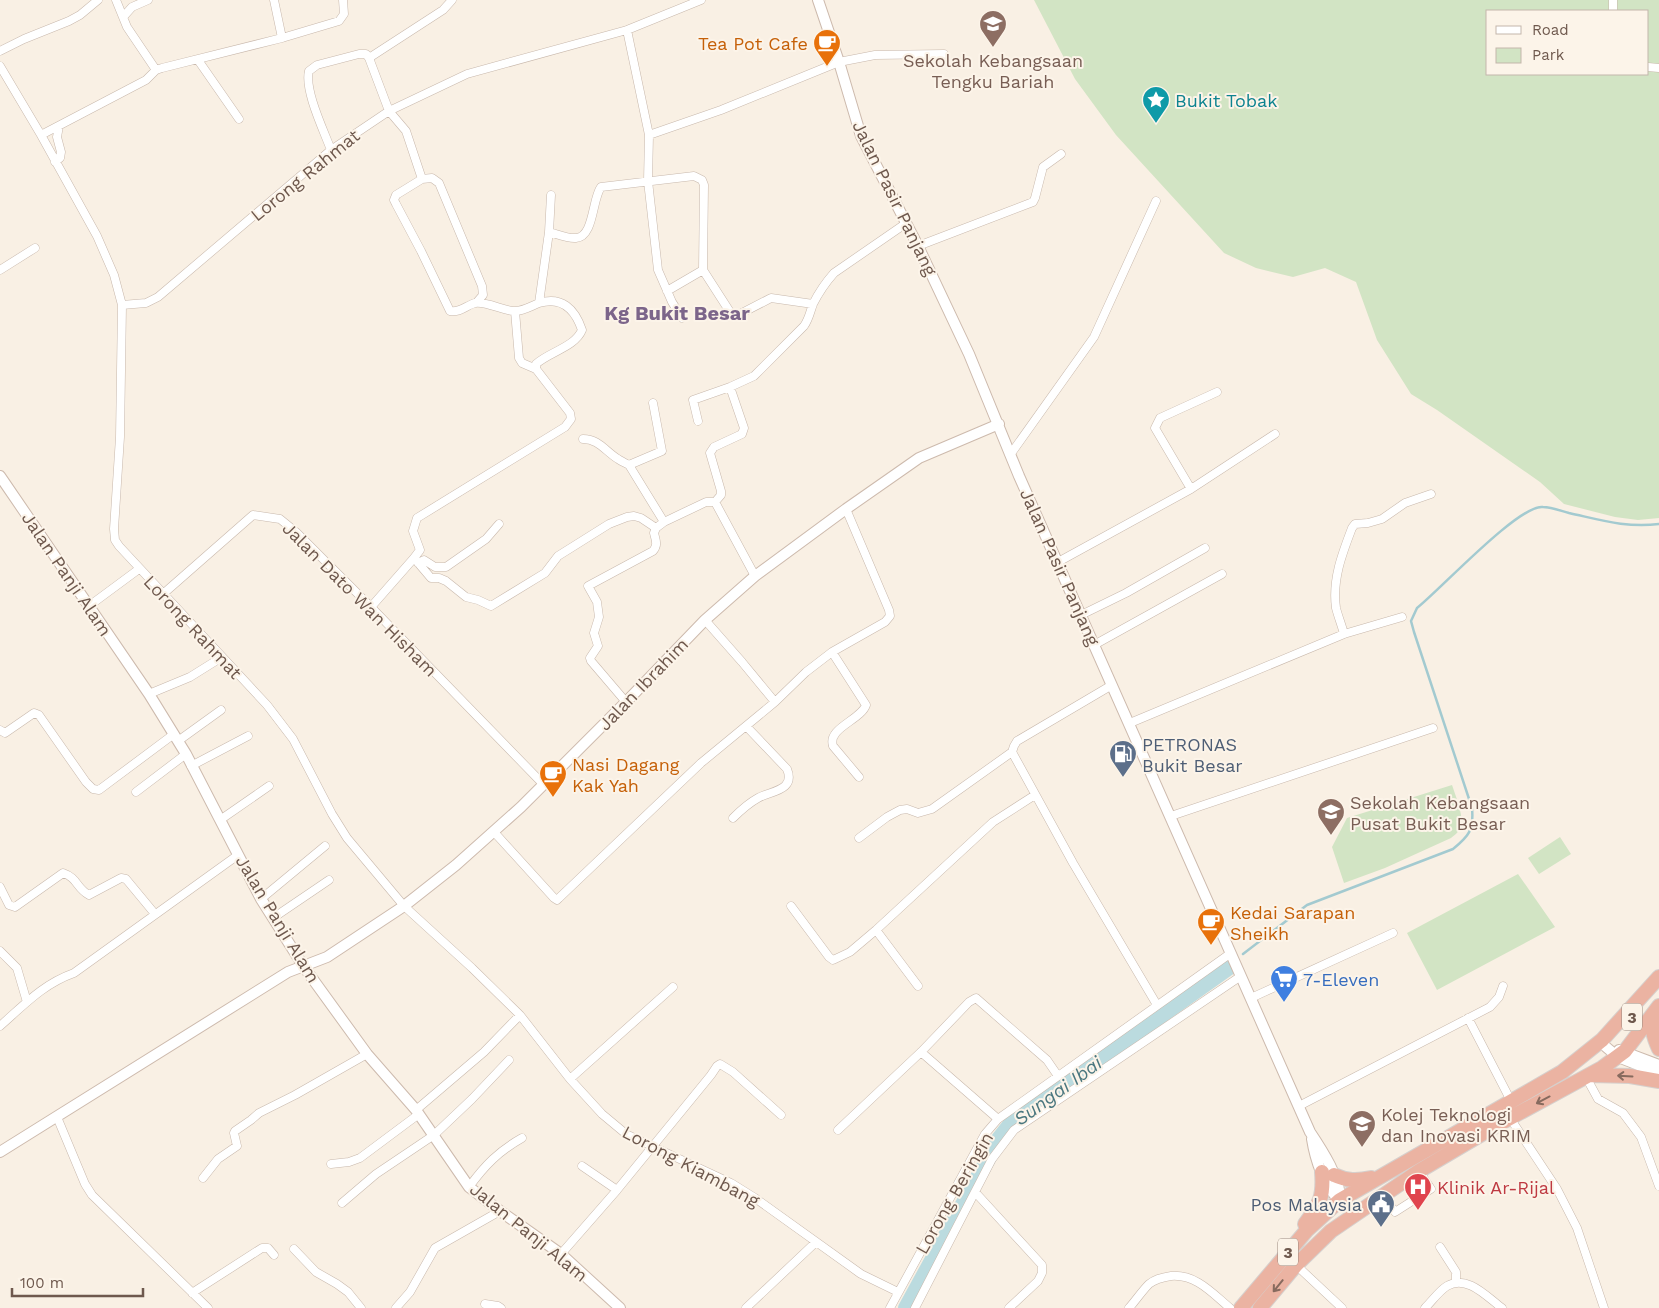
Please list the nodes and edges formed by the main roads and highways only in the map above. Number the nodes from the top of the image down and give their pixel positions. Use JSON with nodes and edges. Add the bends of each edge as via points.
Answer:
{"nodes":[{"id":1,"x":818,"y":0,"type":"edge"},
{"id":2,"x":999,"y":424,"type":"junction"},
{"id":3,"x":0,"y":476,"type":"edge"},
{"id":4,"x":304,"y":967,"type":"junction"},
{"id":5,"x":1656,"y":980,"type":"edge"},
{"id":6,"x":1657,"y":1009,"type":"edge"},
{"id":7,"x":1606,"y":1047,"type":"junction"},
{"id":8,"x":1659,"y":1049,"type":"edge"},
{"id":9,"x":1621,"y":1054,"type":"junction"},
{"id":10,"x":1659,"y":1065,"type":"edge"},
{"id":11,"x":1562,"y":1072,"type":"junction"},
{"id":12,"x":1659,"y":1073,"type":"edge"},
{"id":13,"x":1588,"y":1076,"type":"junction"},
{"id":14,"x":1659,"y":1081,"type":"edge"},
{"id":15,"x":0,"y":1152,"type":"edge"},
{"id":16,"x":1419,"y":1171,"type":"junction"},
{"id":17,"x":1328,"y":1173,"type":"junction"},
{"id":18,"x":1376,"y":1177,"type":"junction"},
{"id":19,"x":1340,"y":1200,"type":"junction"},
{"id":20,"x":1296,"y":1265,"type":"junction"},
{"id":21,"x":1271,"y":1272,"type":"junction"},
{"id":22,"x":620,"y":1308,"type":"edge"},
{"id":23,"x":1241,"y":1308,"type":"edge"},
{"id":24,"x":1260,"y":1308,"type":"edge"}],
"edges":[{"from":1,"to":2,"type":"main road","name":"Jalan Pasir Panjang","via":[[861,136],[918,246]]},
{"from":2,"to":4,"type":"main road","name":"Jalan Ibrahim","via":[[919,458],[756,576],[705,620],[494,832],[404,906],[327,957]]},
{"from":2,"to":17,"type":"main road","name":"Jalan Pasir Panjang","via":[[1299,1106],[1310,1132],[1315,1156]]},
{"from":3,"to":4,"type":"main road","name":"Jalan Panji Alam","via":[[176,737],[261,899]]},
{"from":4,"to":15,"type":"main road","name":"Jalan Ibrahim","via":[[288,972]]},
{"from":4,"to":22,"type":"main road","name":"Jalan Panji Alam","via":[[367,1054],[417,1112],[469,1187],[561,1254]]},
{"from":5,"to":7,"type":"highway","number":"3","via":[[1626,1025]]},
{"from":5,"to":11,"type":"highway","number":"3","via":[[1602,1040]]},
{"from":6,"to":8,"type":"highway","via":[[1652,1025]]},
{"from":6,"to":9,"type":"highway","number":"3"},
{"from":7,"to":9,"type":"main road"},
{"from":7,"to":11,"type":"highway","number":"3"},
{"from":9,"to":10,"type":"main road"},
{"from":9,"to":12,"type":"main road"},
{"from":9,"to":13,"type":"highway","number":"3"},
{"from":11,"to":18,"type":"highway","number":"3"},
{"from":14,"to":13,"type":"highway","one_way":true,"via":[[1630,1076]]},
{"from":13,"to":16,"type":"highway","number":"3","one_way":true},
{"from":16,"to":19,"type":"highway","via":[[1354,1202]]},
{"from":16,"to":20,"type":"highway","number":"3","via":[[1332,1231]]},
{"from":17,"to":18,"type":"highway","via":[[1357,1181]]},
{"from":17,"to":19,"type":"main road","name":"Jalan Pasir Panjang","via":[[1332,1194]]},
{"from":17,"to":21,"type":"highway","via":[[1319,1204]]},
{"from":18,"to":19,"type":"highway","number":"3"},
{"from":19,"to":20,"type":"highway","via":[[1337,1213]]},
{"from":19,"to":21,"type":"highway","number":"3","via":[[1307,1230]]},
{"from":20,"to":24,"type":"highway","number":"3","one_way":true},
{"from":21,"to":23,"type":"highway","number":"3"}]}
